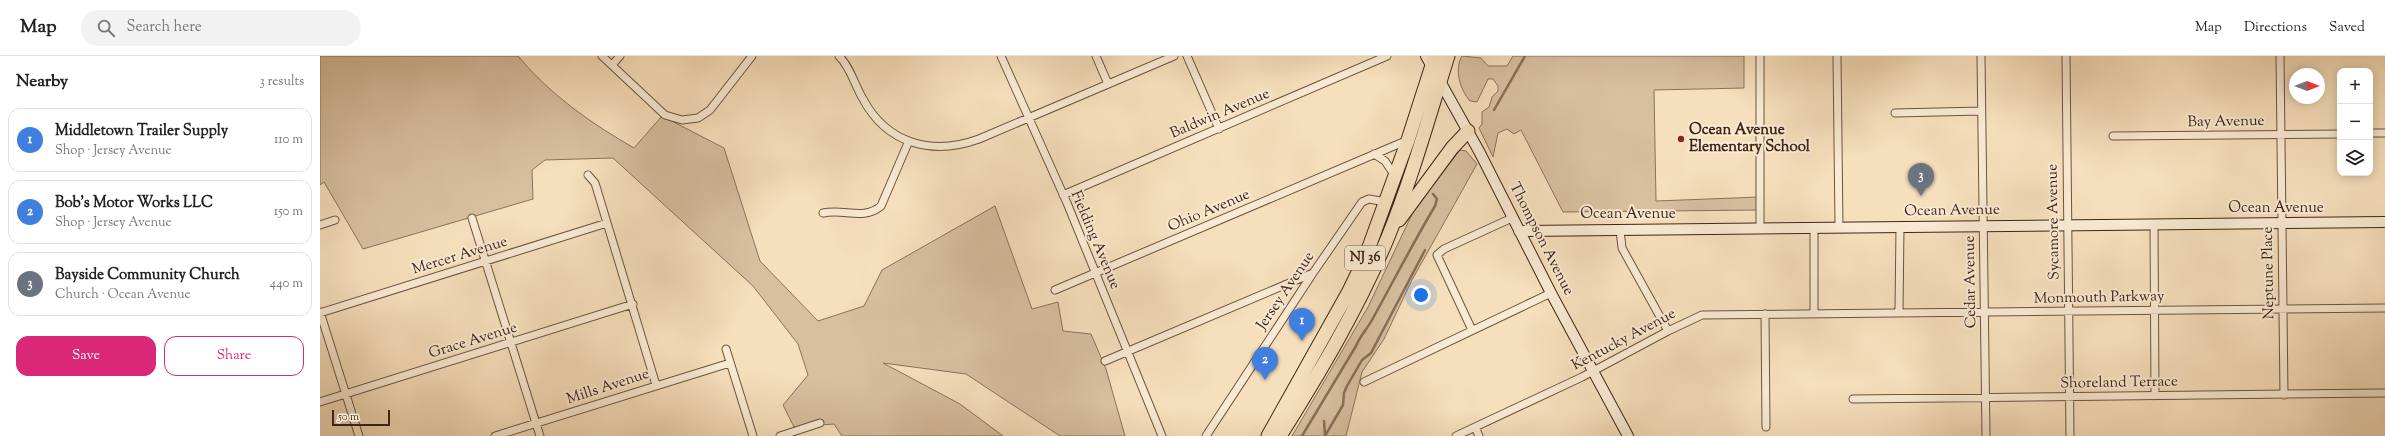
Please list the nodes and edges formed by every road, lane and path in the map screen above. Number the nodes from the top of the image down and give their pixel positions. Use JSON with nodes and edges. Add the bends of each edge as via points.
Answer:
{"nodes":[{"id":1,"x":602,"y":56,"type":"edge"},
{"id":2,"x":620,"y":56,"type":"edge"},
{"id":3,"x":752,"y":56,"type":"edge"},
{"id":4,"x":839,"y":56,"type":"edge"},
{"id":5,"x":1002,"y":56,"type":"edge"},
{"id":6,"x":1096,"y":56,"type":"edge"},
{"id":7,"x":1174,"y":56,"type":"edge"},
{"id":8,"x":1187,"y":56,"type":"edge"},
{"id":9,"x":1387,"y":56,"type":"edge"},
{"id":10,"x":1448,"y":56,"type":"edge"},
{"id":11,"x":1760,"y":56,"type":"edge"},
{"id":12,"x":1837,"y":56,"type":"edge"},
{"id":13,"x":1981,"y":56,"type":"edge"},
{"id":14,"x":2066,"y":56,"type":"edge"},
{"id":15,"x":2280,"y":56,"type":"edge"},
{"id":16,"x":1431,"y":59,"type":"edge"},
{"id":17,"x":612,"y":65,"type":"junction"},
{"id":18,"x":1440,"y":81,"type":"junction"},
{"id":19,"x":1108,"y":84,"type":"junction"},
{"id":20,"x":1981,"y":111,"type":"junction"},
{"id":21,"x":1895,"y":112,"type":"dead end"},
{"id":22,"x":1028,"y":118,"type":"junction"},
{"id":23,"x":1219,"y":129,"type":"junction"},
{"id":24,"x":1468,"y":131,"type":"junction"},
{"id":25,"x":2385,"y":133,"type":"edge"},
{"id":26,"x":2280,"y":134,"type":"junction"},
{"id":27,"x":2337,"y":134,"type":"edge"},
{"id":28,"x":2373,"y":134,"type":"edge"},
{"id":29,"x":2113,"y":136,"type":"dead end"},
{"id":30,"x":1408,"y":140,"type":"junction"},
{"id":31,"x":908,"y":143,"type":"junction"},
{"id":32,"x":1374,"y":154,"type":"junction"},
{"id":33,"x":588,"y":175,"type":"dead end"},
{"id":34,"x":1395,"y":176,"type":"junction"},
{"id":35,"x":1063,"y":195,"type":"junction"},
{"id":36,"x":1386,"y":202,"type":"junction"},
{"id":37,"x":822,"y":213,"type":"dead end"},
{"id":38,"x":472,"y":218,"type":"dead end"},
{"id":39,"x":1512,"y":218,"type":"junction"},
{"id":40,"x":335,"y":220,"type":"dead end"},
{"id":41,"x":2385,"y":222,"type":"edge"},
{"id":42,"x":607,"y":223,"type":"junction"},
{"id":43,"x":2281,"y":223,"type":"junction"},
{"id":44,"x":2154,"y":224,"type":"junction"},
{"id":45,"x":320,"y":225,"type":"edge"},
{"id":46,"x":2067,"y":225,"type":"junction"},
{"id":47,"x":1983,"y":226,"type":"junction"},
{"id":48,"x":1838,"y":227,"type":"junction"},
{"id":49,"x":1900,"y":227,"type":"junction"},
{"id":50,"x":1760,"y":228,"type":"junction"},
{"id":51,"x":1814,"y":228,"type":"junction"},
{"id":52,"x":1620,"y":230,"type":"junction"},
{"id":53,"x":1519,"y":231,"type":"junction"},
{"id":54,"x":1388,"y":236,"type":"junction"},
{"id":55,"x":485,"y":262,"type":"junction"},
{"id":56,"x":1095,"y":273,"type":"junction"},
{"id":57,"x":1313,"y":273,"type":"junction"},
{"id":58,"x":1055,"y":290,"type":"dead end"},
{"id":59,"x":1551,"y":292,"type":"junction"},
{"id":60,"x":633,"y":304,"type":"junction"},
{"id":61,"x":2385,"y":308,"type":"edge"},
{"id":62,"x":2282,"y":309,"type":"junction"},
{"id":63,"x":2154,"y":310,"type":"junction"},
{"id":64,"x":2068,"y":311,"type":"junction"},
{"id":65,"x":1899,"y":312,"type":"junction"},
{"id":66,"x":1984,"y":312,"type":"junction"},
{"id":67,"x":320,"y":313,"type":"edge"},
{"id":68,"x":1765,"y":314,"type":"junction"},
{"id":69,"x":1814,"y":314,"type":"junction"},
{"id":70,"x":1472,"y":330,"type":"junction"},
{"id":71,"x":1668,"y":331,"type":"junction"},
{"id":72,"x":510,"y":342,"type":"junction"},
{"id":73,"x":726,"y":349,"type":"dead end"},
{"id":74,"x":1128,"y":351,"type":"junction"},
{"id":75,"x":1105,"y":360,"type":"dead end"},
{"id":76,"x":730,"y":363,"type":"junction"},
{"id":77,"x":1593,"y":371,"type":"junction"},
{"id":78,"x":1364,"y":382,"type":"dead end"},
{"id":79,"x":656,"y":384,"type":"junction"},
{"id":80,"x":2385,"y":393,"type":"edge"},
{"id":81,"x":345,"y":394,"type":"junction"},
{"id":82,"x":2155,"y":395,"type":"junction"},
{"id":83,"x":2284,"y":395,"type":"junction"},
{"id":84,"x":1985,"y":396,"type":"junction"},
{"id":85,"x":2070,"y":396,"type":"junction"},
{"id":86,"x":1853,"y":399,"type":"dead end"},
{"id":87,"x":320,"y":402,"type":"edge"},
{"id":88,"x":536,"y":423,"type":"junction"},
{"id":89,"x":820,"y":423,"type":"dead end"},
{"id":90,"x":1475,"y":427,"type":"junction"},
{"id":91,"x":1766,"y":427,"type":"dead end"},
{"id":92,"x":358,"y":436,"type":"edge"},
{"id":93,"x":495,"y":436,"type":"edge"},
{"id":94,"x":540,"y":436,"type":"edge"},
{"id":95,"x":753,"y":436,"type":"edge"},
{"id":96,"x":780,"y":436,"type":"edge"},
{"id":97,"x":1162,"y":436,"type":"edge"},
{"id":98,"x":1206,"y":436,"type":"edge"},
{"id":99,"x":1268,"y":436,"type":"edge"},
{"id":100,"x":1280,"y":436,"type":"edge"},
{"id":101,"x":1456,"y":436,"type":"edge"},
{"id":102,"x":1479,"y":436,"type":"edge"},
{"id":103,"x":1628,"y":436,"type":"edge"},
{"id":104,"x":1986,"y":436,"type":"edge"},
{"id":105,"x":2070,"y":436,"type":"edge"}],
"edges":[{"from":1,"to":17,"type":"street"},
{"from":2,"to":17,"type":"street"},
{"from":3,"to":17,"type":"street","via":[[710,110],[690,120],[674,119],[665,115]]},
{"from":4,"to":31,"type":"street","via":[[877,119]]},
{"from":5,"to":22,"type":"street","name":"Fielding Avenue"},
{"from":6,"to":19,"type":"street"},
{"from":7,"to":19,"type":"street"},
{"from":8,"to":23,"type":"street"},
{"from":9,"to":23,"type":"street","name":"Baldwin Avenue"},
{"from":10,"to":18,"type":"highway","number":"NJ 36"},
{"from":11,"to":50,"type":"street"},
{"from":12,"to":48,"type":"street"},
{"from":13,"to":20,"type":"street","name":"Cedar Avenue"},
{"from":14,"to":46,"type":"street","name":"Sycamore Avenue"},
{"from":15,"to":26,"type":"street","name":"Neptune Place"},
{"from":16,"to":18,"type":"street","name":"Thompson Avenue"},
{"from":16,"to":30,"type":"highway","number":"NJ 36"},
{"from":18,"to":24,"type":"street","name":"Thompson Avenue"},
{"from":18,"to":54,"type":"highway","number":"NJ 36","via":[[1413,169]]},
{"from":19,"to":22,"type":"street"},
{"from":20,"to":21,"type":"street"},
{"from":20,"to":47,"type":"street","name":"Cedar Avenue"},
{"from":22,"to":31,"type":"street","via":[[960,145],[940,147]]},
{"from":22,"to":35,"type":"street","name":"Fielding Avenue"},
{"from":23,"to":35,"type":"street","name":"Baldwin Avenue"},
{"from":24,"to":39,"type":"street","name":"Thompson Avenue"},
{"from":24,"to":54,"type":"highway","via":[[1416,195]]},
{"from":25,"to":28,"type":"street"},
{"from":26,"to":27,"type":"street","name":"Bay Avenue"},
{"from":26,"to":29,"type":"street","name":"Bay Avenue"},
{"from":26,"to":43,"type":"street","name":"Neptune Place"},
{"from":30,"to":32,"type":"street","name":"Ohio Avenue"},
{"from":30,"to":34,"type":"highway","number":"NJ 36"},
{"from":31,"to":37,"type":"street","via":[[881,206],[875,211],[861,215],[839,210]]},
{"from":32,"to":34,"type":"street","via":[[1385,161]]},
{"from":32,"to":56,"type":"street","name":"Ohio Avenue"},
{"from":33,"to":42,"type":"street","via":[[595,183]]},
{"from":34,"to":36,"type":"highway","number":"NJ 36"},
{"from":35,"to":56,"type":"street","name":"Fielding Avenue"},
{"from":36,"to":57,"type":"street","name":"Jersey Avenue","via":[[1369,199],[1362,202]]},
{"from":36,"to":99,"type":"highway","number":"NJ 36","via":[[1365,258],[1348,293]]},
{"from":38,"to":55,"type":"street"},
{"from":39,"to":53,"type":"street","name":"Thompson Avenue"},
{"from":39,"to":70,"type":"street","via":[[1444,249],[1437,255]]},
{"from":40,"to":45,"type":"street"},
{"from":41,"to":43,"type":"street","name":"Ocean Avenue"},
{"from":42,"to":55,"type":"street","name":"Mercer Avenue"},
{"from":42,"to":60,"type":"street"},
{"from":43,"to":44,"type":"street","name":"Ocean Avenue"},
{"from":43,"to":62,"type":"street","name":"Neptune Place"},
{"from":44,"to":46,"type":"street","name":"Ocean Avenue"},
{"from":44,"to":63,"type":"street"},
{"from":46,"to":47,"type":"street","name":"Ocean Avenue"},
{"from":46,"to":64,"type":"street","name":"Sycamore Avenue"},
{"from":47,"to":49,"type":"street","name":"Ocean Avenue"},
{"from":47,"to":66,"type":"street","name":"Cedar Avenue"},
{"from":48,"to":49,"type":"street","name":"Ocean Avenue"},
{"from":48,"to":51,"type":"street","name":"Ocean Avenue"},
{"from":49,"to":65,"type":"street"},
{"from":50,"to":51,"type":"street","name":"Ocean Avenue"},
{"from":50,"to":52,"type":"street","name":"Ocean Avenue"},
{"from":51,"to":69,"type":"street"},
{"from":52,"to":53,"type":"street","name":"Ocean Avenue"},
{"from":52,"to":71,"type":"street","via":[[1622,248]]},
{"from":53,"to":59,"type":"street","name":"Thompson Avenue"},
{"from":54,"to":100,"type":"highway","number":"NJ 36","via":[[1353,311],[1320,372]]},
{"from":55,"to":67,"type":"street","name":"Mercer Avenue"},
{"from":55,"to":72,"type":"street"},
{"from":56,"to":58,"type":"street","name":"Ohio Avenue"},
{"from":56,"to":74,"type":"street","name":"Fielding Avenue"},
{"from":57,"to":74,"type":"street"},
{"from":57,"to":98,"type":"street","name":"Jersey Avenue"},
{"from":59,"to":70,"type":"street"},
{"from":59,"to":77,"type":"street","name":"Thompson Avenue"},
{"from":60,"to":72,"type":"street","name":"Grace Avenue"},
{"from":60,"to":79,"type":"street"},
{"from":61,"to":62,"type":"street","name":"Monmouth Parkway"},
{"from":62,"to":63,"type":"street","name":"Monmouth Parkway"},
{"from":62,"to":83,"type":"street","name":"Neptune Place"},
{"from":63,"to":64,"type":"street","name":"Monmouth Parkway"},
{"from":63,"to":82,"type":"street"},
{"from":64,"to":66,"type":"street","name":"Monmouth Parkway"},
{"from":64,"to":85,"type":"street","name":"Sycamore Avenue"},
{"from":65,"to":66,"type":"street","name":"Monmouth Parkway"},
{"from":65,"to":69,"type":"street","name":"Monmouth Parkway"},
{"from":66,"to":84,"type":"street","name":"Cedar Avenue"},
{"from":67,"to":81,"type":"street"},
{"from":68,"to":69,"type":"street","name":"Kentucky Avenue"},
{"from":68,"to":71,"type":"street","name":"Kentucky Avenue","via":[[1702,315]]},
{"from":68,"to":91,"type":"street"},
{"from":70,"to":78,"type":"street"},
{"from":71,"to":77,"type":"street","name":"Kentucky Avenue"},
{"from":72,"to":81,"type":"street","name":"Grace Avenue"},
{"from":72,"to":88,"type":"street"},
{"from":73,"to":76,"type":"street"},
{"from":74,"to":75,"type":"street"},
{"from":74,"to":97,"type":"street","name":"Fielding Avenue"},
{"from":76,"to":79,"type":"street","name":"Mills Avenue"},
{"from":76,"to":95,"type":"street"},
{"from":77,"to":90,"type":"street","name":"Kentucky Avenue"},
{"from":77,"to":103,"type":"street","name":"Thompson Avenue"},
{"from":79,"to":88,"type":"street","name":"Mills Avenue"},
{"from":80,"to":83,"type":"street","name":"Shoreland Terrace"},
{"from":81,"to":87,"type":"street","name":"Grace Avenue"},
{"from":81,"to":92,"type":"street"},
{"from":82,"to":83,"type":"street","name":"Shoreland Terrace"},
{"from":82,"to":85,"type":"street","name":"Shoreland Terrace"},
{"from":84,"to":85,"type":"street","name":"Shoreland Terrace"},
{"from":84,"to":86,"type":"street","name":"Shoreland Terrace"},
{"from":84,"to":104,"type":"street","name":"Cedar Avenue"},
{"from":85,"to":105,"type":"street","name":"Sycamore Avenue"},
{"from":88,"to":93,"type":"street","name":"Mills Avenue"},
{"from":88,"to":94,"type":"street"},
{"from":89,"to":96,"type":"street"},
{"from":90,"to":101,"type":"street","name":"Kentucky Avenue"},
{"from":90,"to":102,"type":"street"}]}
